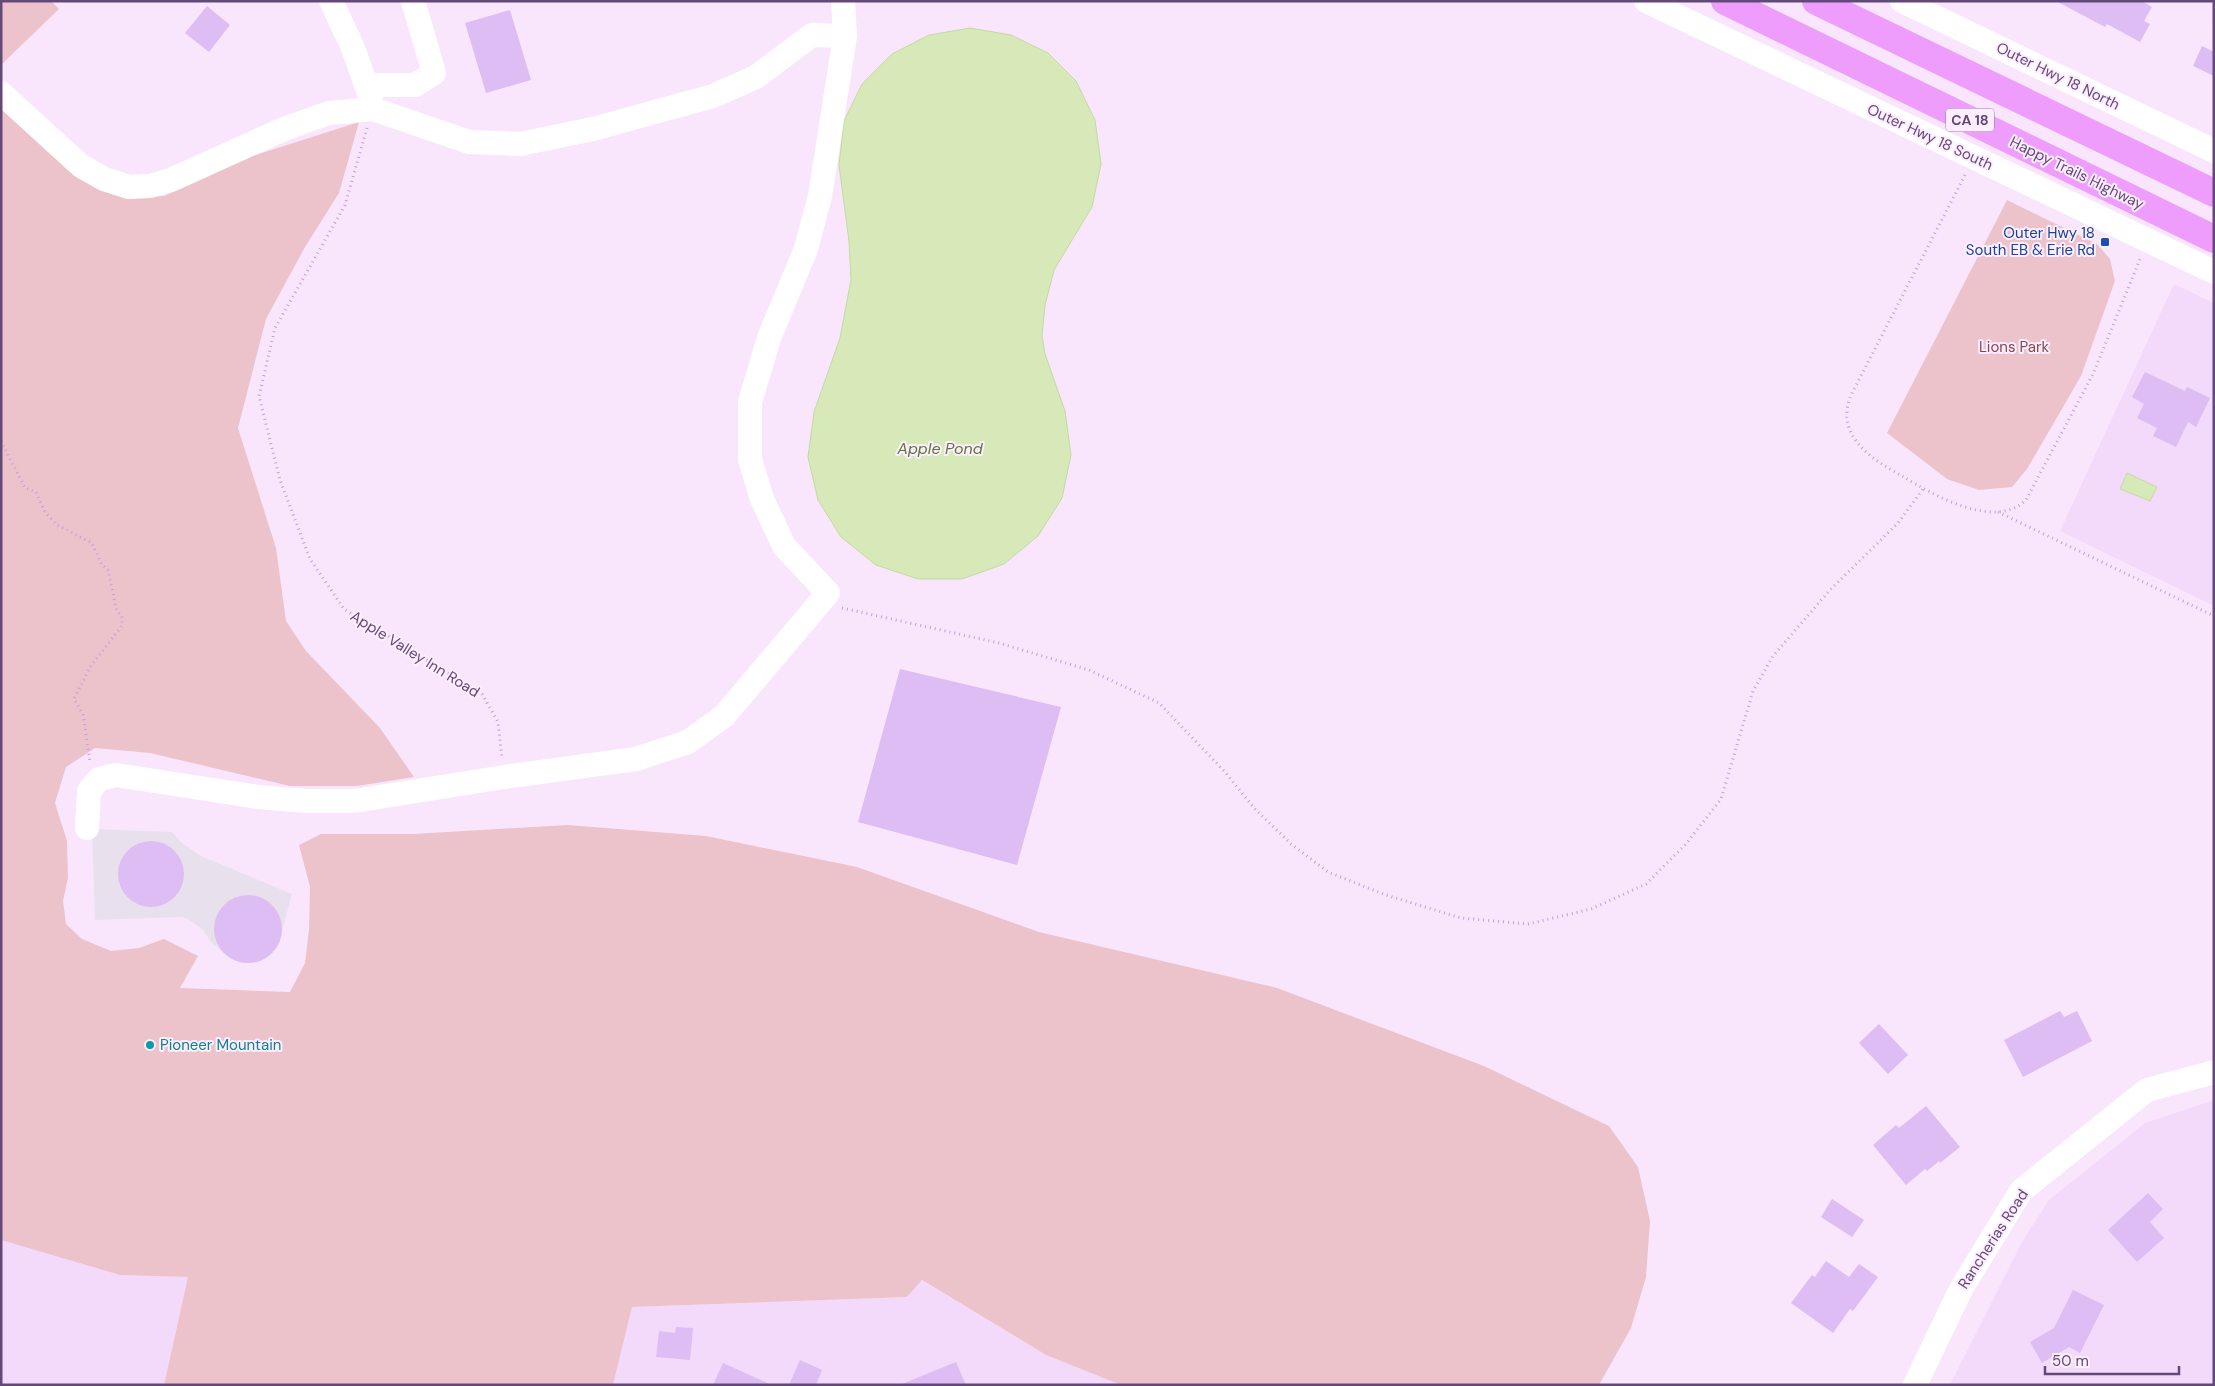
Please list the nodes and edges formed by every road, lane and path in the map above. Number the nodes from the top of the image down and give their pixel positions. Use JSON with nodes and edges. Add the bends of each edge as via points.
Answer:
{"nodes":[{"id":1,"x":331,"y":1,"type":"edge"},
{"id":2,"x":413,"y":1,"type":"edge"},
{"id":3,"x":843,"y":1,"type":"edge"},
{"id":4,"x":1646,"y":1,"type":"edge"},
{"id":5,"x":1726,"y":1,"type":"edge"},
{"id":6,"x":1816,"y":1,"type":"edge"},
{"id":7,"x":1902,"y":1,"type":"edge"},
{"id":8,"x":845,"y":36,"type":"junction"},
{"id":9,"x":367,"y":85,"type":"junction"},
{"id":10,"x":1,"y":93,"type":"edge"},
{"id":11,"x":373,"y":109,"type":"junction"},
{"id":12,"x":2214,"y":151,"type":"edge"},
{"id":13,"x":1974,"y":158,"type":"junction"},
{"id":14,"x":2214,"y":193,"type":"edge"},
{"id":15,"x":2214,"y":239,"type":"edge"},
{"id":16,"x":2147,"y":240,"type":"junction"},
{"id":17,"x":2214,"y":272,"type":"edge"},
{"id":18,"x":1,"y":441,"type":"edge"},
{"id":19,"x":1923,"y":489,"type":"junction"},
{"id":20,"x":1997,"y":512,"type":"junction"},
{"id":21,"x":828,"y":593,"type":"junction"},
{"id":22,"x":2214,"y":616,"type":"edge"},
{"id":23,"x":504,"y":777,"type":"junction"},
{"id":24,"x":104,"y":778,"type":"junction"},
{"id":25,"x":87,"y":828,"type":"dead end"},
{"id":26,"x":2214,"y":1072,"type":"edge"},
{"id":27,"x":1915,"y":1385,"type":"edge"}],
"edges":[{"from":1,"to":9,"type":"street"},
{"from":2,"to":9,"type":"street","via":[[434,73],[415,85]]},
{"from":3,"to":8,"type":"street"},
{"from":4,"to":13,"type":"street","name":"Outer Hwy 18 South"},
{"from":5,"to":15,"type":"main road","name":"Happy Trails Highway","number":"CA 18"},
{"from":6,"to":14,"type":"main road","number":"CA 18"},
{"from":7,"to":12,"type":"street","name":"Outer Hwy 18 North"},
{"from":8,"to":11,"type":"street","via":[[812,36],[756,77],[713,96],[593,129],[520,144],[469,142]]},
{"from":8,"to":21,"type":"street","via":[[820,196],[806,249],[769,338],[750,402],[750,459],[762,499],[784,546]]},
{"from":9,"to":11,"type":"street"},
{"from":10,"to":11,"type":"street","via":[[81,166],[104,179],[129,187],[172,180],[284,129],[329,113]]},
{"from":11,"to":23,"type":"path","name":"Apple Valley Inn Road","via":[[344,205],[275,328],[259,396],[280,480],[310,558],[344,608],[482,694],[498,722]]},
{"from":13,"to":16,"type":"street","name":"Outer Hwy 18 South"},
{"from":13,"to":19,"type":"path","via":[[1847,404],[1850,430],[1862,448]]},
{"from":16,"to":17,"type":"street","name":"Outer Hwy 18 South"},
{"from":16,"to":20,"type":"path","via":[[2093,374],[2030,493],[2020,505]]},
{"from":18,"to":24,"type":"path","via":[[26,488],[36,492],[45,512],[57,525],[92,544],[108,570],[122,626],[90,667],[74,699],[83,714],[89,761]]},
{"from":19,"to":20,"type":"path","via":[[1964,507]]},
{"from":19,"to":21,"type":"path","via":[[1898,523],[1830,590],[1773,656],[1752,691],[1721,799],[1686,844],[1646,884],[1590,910],[1528,924],[1461,918],[1386,895],[1328,872],[1291,844],[1254,808],[1225,772],[1159,703],[1089,670],[999,644],[842,608]]},
{"from":20,"to":22,"type":"path"},
{"from":21,"to":23,"type":"street","via":[[724,716],[688,742],[636,759]]},
{"from":23,"to":24,"type":"street","via":[[354,801],[258,797],[116,775]]},
{"from":24,"to":25,"type":"street","via":[[88,791]]},
{"from":26,"to":27,"type":"street","name":"Rancherias Road","via":[[2147,1090],[2021,1190],[1961,1289]]}]}
